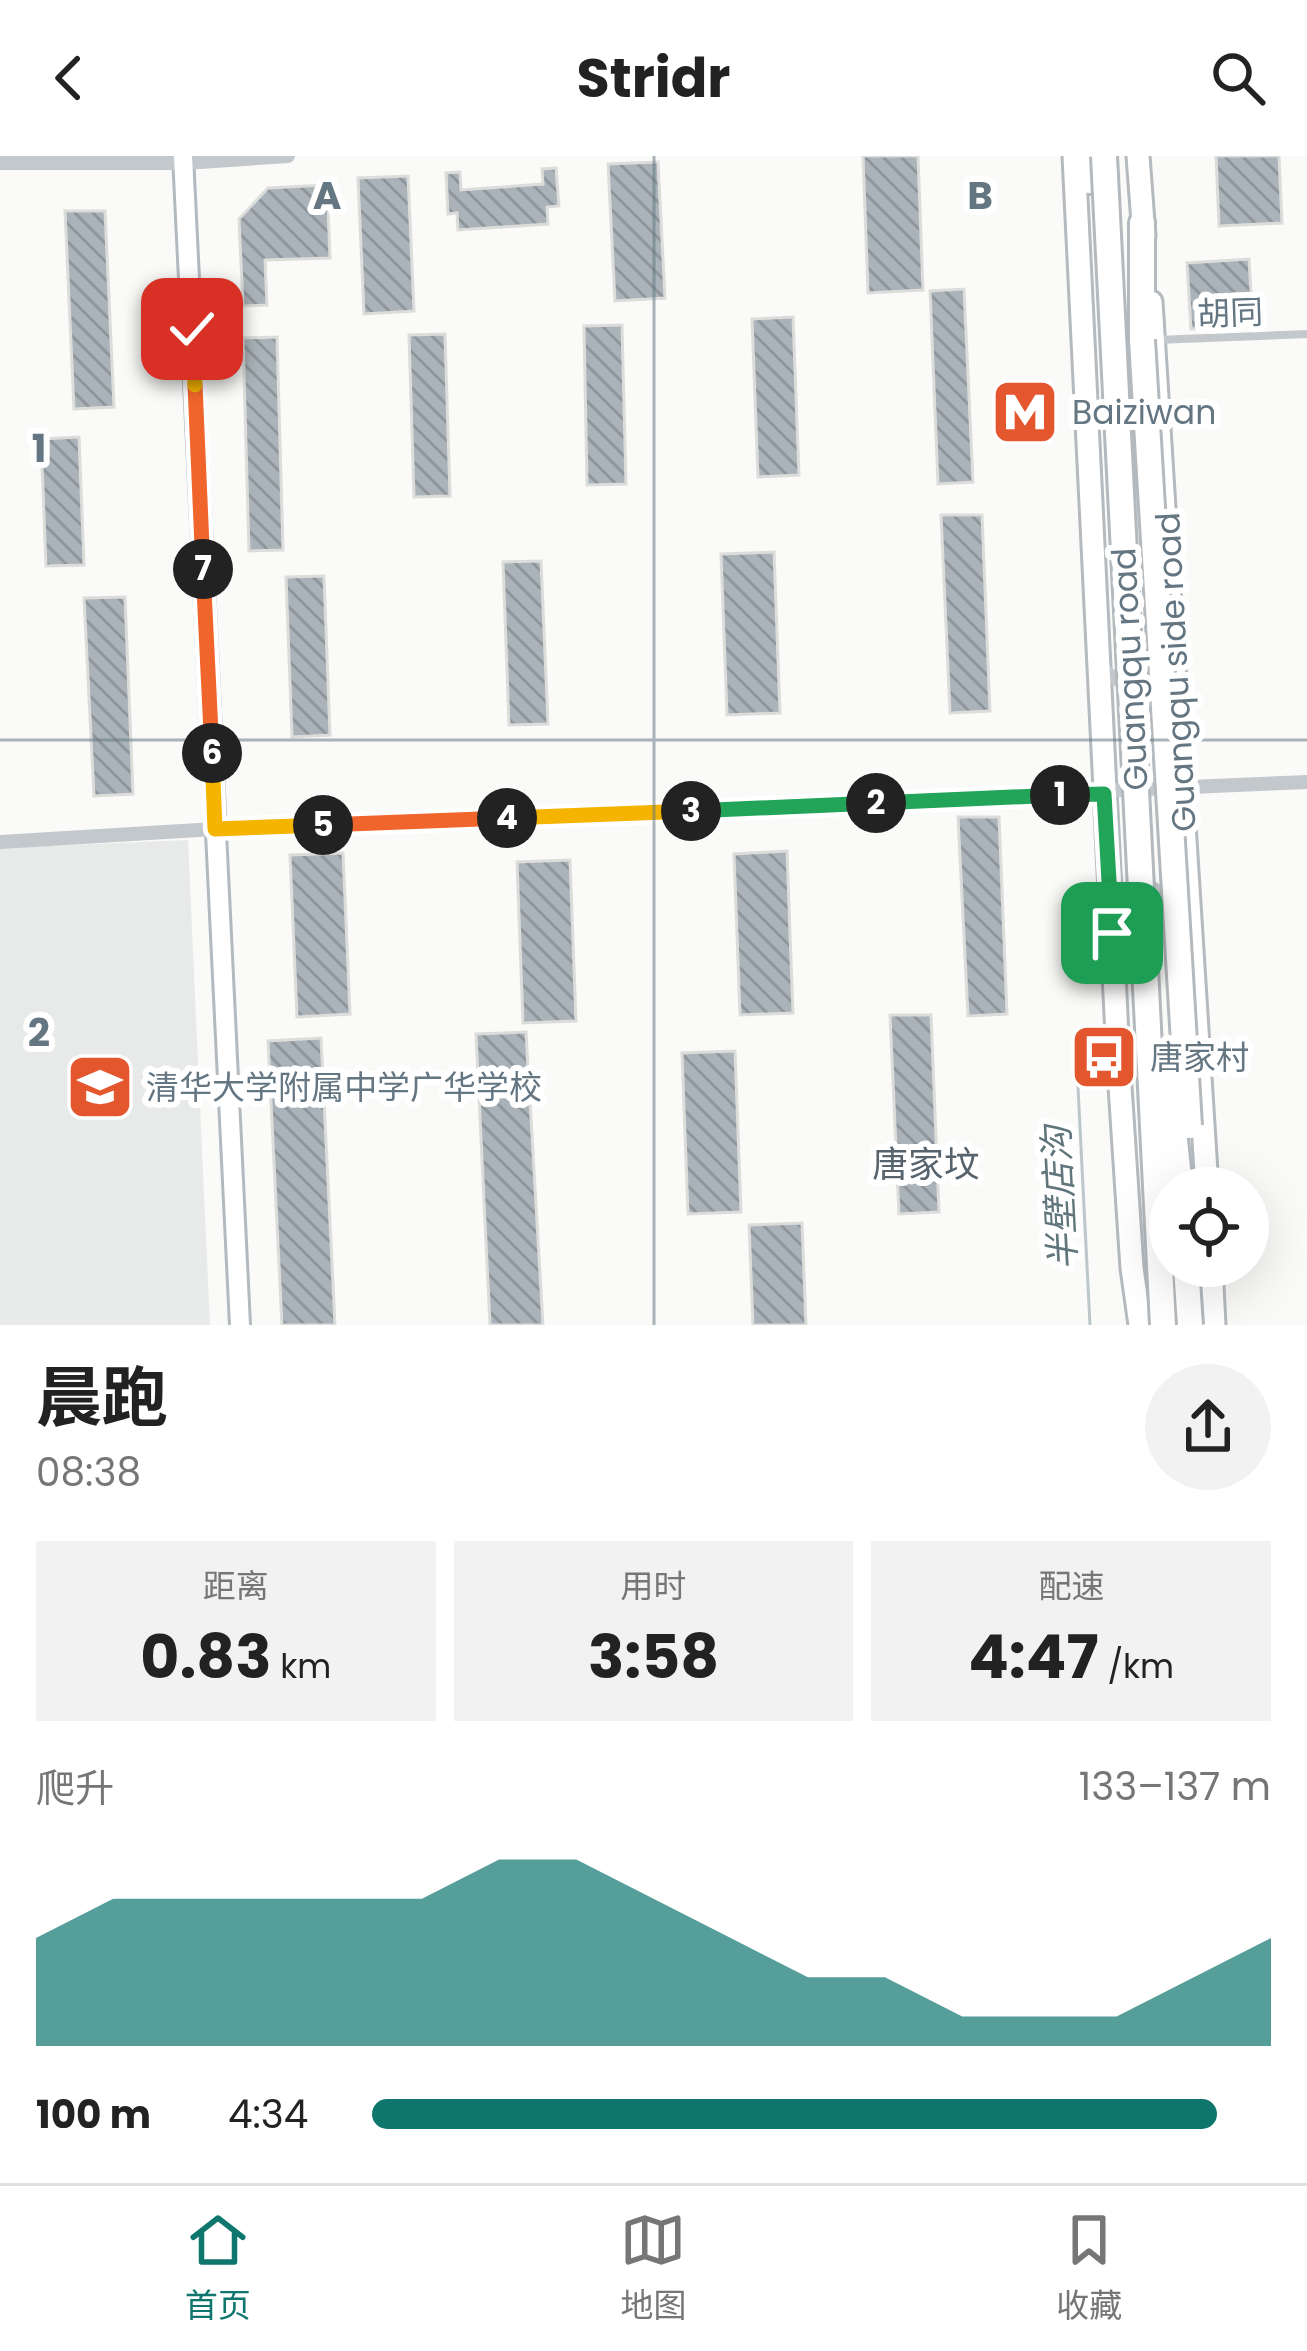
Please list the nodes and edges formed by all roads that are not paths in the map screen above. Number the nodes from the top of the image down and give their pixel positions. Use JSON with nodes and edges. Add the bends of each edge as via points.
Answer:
{"nodes":[{"id":1,"x":288,"y":156,"type":"edge"},
{"id":2,"x":1074,"y":156,"type":"edge"},
{"id":3,"x":1083,"y":156,"type":"edge"},
{"id":4,"x":1104,"y":156,"type":"edge"},
{"id":5,"x":1119,"y":156,"type":"edge"},
{"id":6,"x":1138,"y":156,"type":"edge"},
{"id":7,"x":184,"y":159,"type":"edge"},
{"id":8,"x":0,"y":163,"type":"edge"},
{"id":9,"x":1142,"y":223,"type":"joint"},
{"id":10,"x":1307,"y":334,"type":"edge"},
{"id":11,"x":1148,"y":340,"type":"junction"},
{"id":12,"x":1097,"y":662,"type":"junction"},
{"id":13,"x":1175,"y":662,"type":"junction"},
{"id":14,"x":1307,"y":782,"type":"edge"},
{"id":15,"x":1183,"y":789,"type":"junction"},
{"id":16,"x":1104,"y":794,"type":"junction"},
{"id":17,"x":215,"y":829,"type":"junction"},
{"id":18,"x":0,"y":842,"type":"edge"},
{"id":19,"x":1190,"y":913,"type":"junction"},
{"id":20,"x":1112,"y":919,"type":"junction"},
{"id":21,"x":1157,"y":1167,"type":"edge"},
{"id":22,"x":1180,"y":1167,"type":"edge"},
{"id":23,"x":1184,"y":1167,"type":"edge"},
{"id":24,"x":1206,"y":1167,"type":"edge"},
{"id":25,"x":1149,"y":1178,"type":"edge"},
{"id":26,"x":1132,"y":1268,"type":"junction"},
{"id":27,"x":1149,"y":1287,"type":"edge"},
{"id":28,"x":1149,"y":1287,"type":"edge"},
{"id":29,"x":1162,"y":1287,"type":"edge"},
{"id":30,"x":1186,"y":1287,"type":"edge"},
{"id":31,"x":1187,"y":1287,"type":"edge"},
{"id":32,"x":1209,"y":1287,"type":"edge"},
{"id":33,"x":240,"y":1325,"type":"edge"},
{"id":34,"x":1140,"y":1325,"type":"edge"},
{"id":35,"x":1163,"y":1325,"type":"edge"},
{"id":36,"x":1190,"y":1325,"type":"edge"},
{"id":37,"x":1214,"y":1325,"type":"edge"}],
"edges":[{"from":1,"to":7,"type":"street"},
{"from":2,"to":12,"type":"main road"},
{"from":3,"to":25,"type":"highway","bridge":true,"via":[[1139,1129]]},
{"from":4,"to":21,"type":"highway","name":"Guangqu road","bridge":true},
{"from":5,"to":22,"type":"highway","name":"Guangqu road","bridge":true,"via":[[1167,1060]]},
{"from":6,"to":9,"type":"main road"},
{"from":7,"to":8,"type":"street"},
{"from":7,"to":17,"type":"street"},
{"from":9,"to":11,"type":"highway"},
{"from":10,"to":11,"type":"lane","name":"胡同"},
{"from":11,"to":13,"type":"main road","name":"Guangqu side road"},
{"from":11,"to":23,"type":"highway","bridge":true,"via":[[1189,1128]]},
{"from":12,"to":13,"type":"street","via":[[1124,683],[1153,680]]},
{"from":12,"to":16,"type":"main road"},
{"from":13,"to":15,"type":"main road","name":"Guangqu side road"},
{"from":14,"to":15,"type":"street"},
{"from":15,"to":16,"type":"street"},
{"from":15,"to":19,"type":"main road","name":"Guangqu side road"},
{"from":16,"to":17,"type":"street"},
{"from":16,"to":20,"type":"main road"},
{"from":17,"to":18,"type":"street"},
{"from":17,"to":33,"type":"street"},
{"from":19,"to":20,"type":"street","via":[[1149,886],[1132,892]]},
{"from":19,"to":24,"type":"main road","name":"Guangqu side road"},
{"from":20,"to":26,"type":"main road"},
{"from":26,"to":27,"type":"street"},
{"from":26,"to":34,"type":"main road"},
{"from":28,"to":30,"type":"street","via":[[1175,1294]]},
{"from":29,"to":35,"type":"highway","name":"Guangqu road","bridge":true},
{"from":31,"to":36,"type":"highway","bridge":true},
{"from":32,"to":37,"type":"main road"}]}
